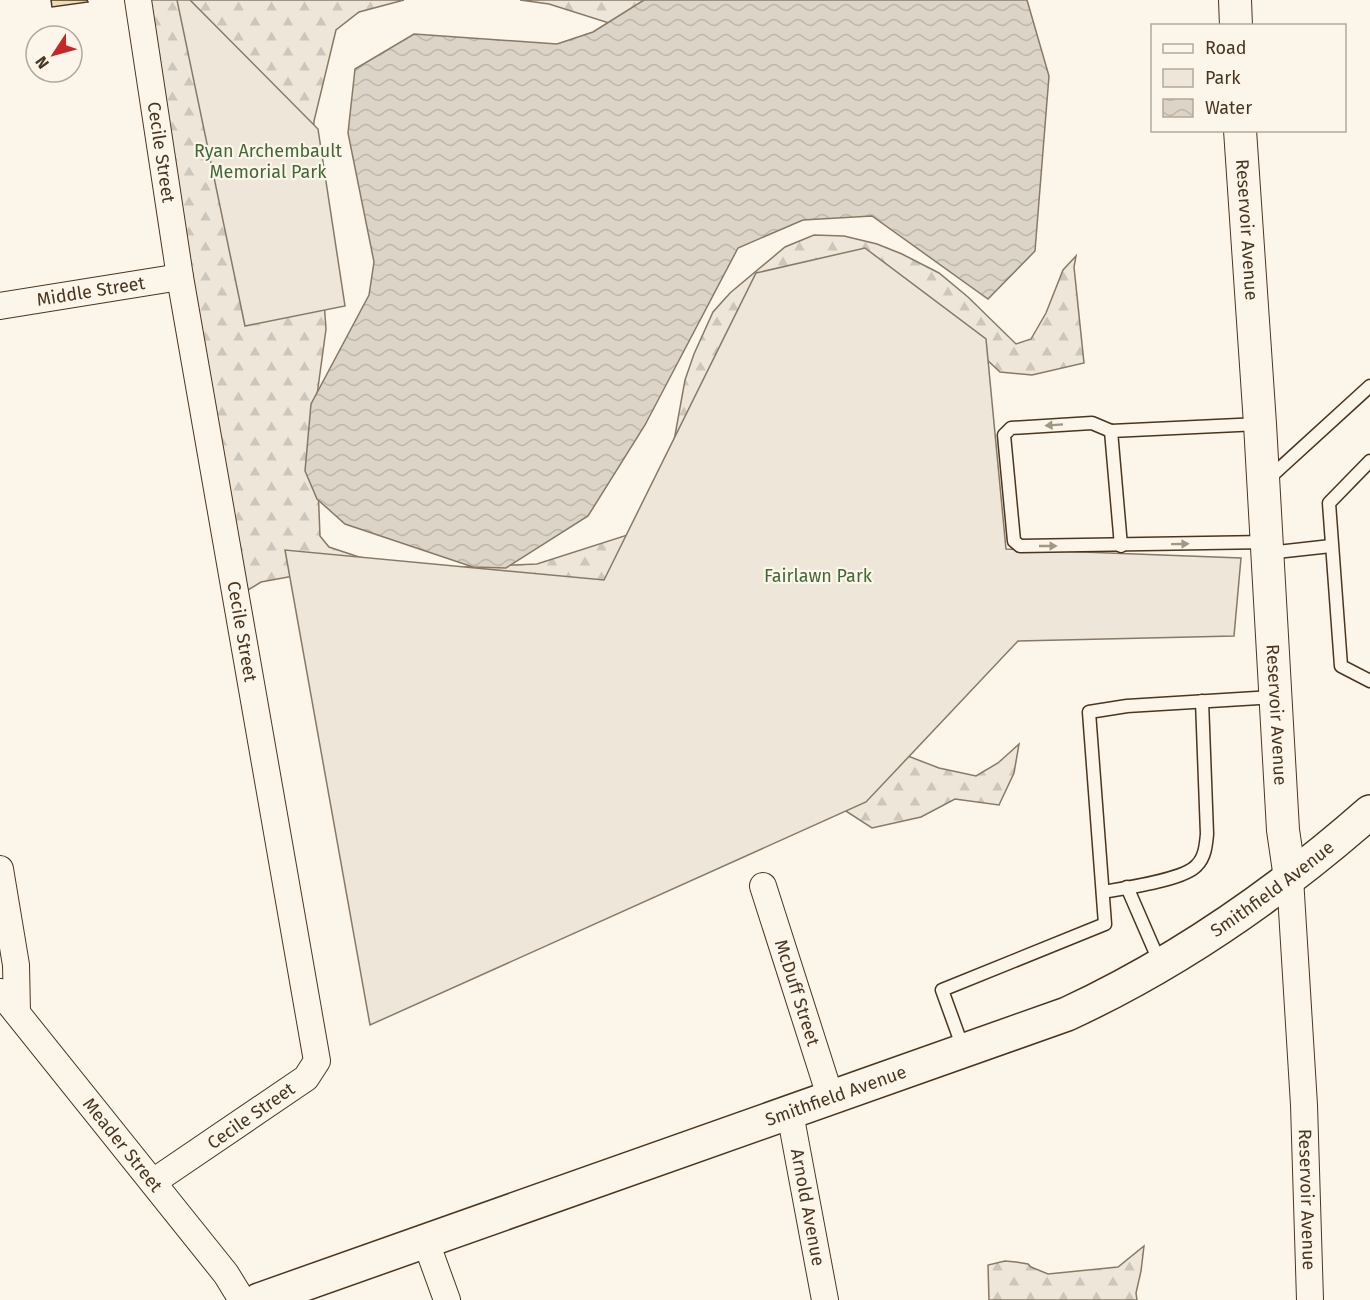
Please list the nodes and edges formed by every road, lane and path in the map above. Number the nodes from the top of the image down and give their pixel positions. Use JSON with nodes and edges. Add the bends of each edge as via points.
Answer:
{"nodes":[{"id":1,"x":138,"y":0,"type":"edge"},
{"id":2,"x":1235,"y":0,"type":"edge"},
{"id":3,"x":1236,"y":24,"type":"edge"},
{"id":4,"x":1240,"y":132,"type":"edge"},
{"id":5,"x":180,"y":277,"type":"junction"},
{"id":6,"x":0,"y":306,"type":"edge"},
{"id":7,"x":1370,"y":386,"type":"edge"},
{"id":8,"x":1260,"y":424,"type":"junction"},
{"id":9,"x":1111,"y":431,"type":"junction"},
{"id":10,"x":1370,"y":461,"type":"edge"},
{"id":11,"x":1263,"y":483,"type":"junction"},
{"id":12,"x":1121,"y":546,"type":"junction"},
{"id":13,"x":1331,"y":546,"type":"junction"},
{"id":14,"x":1267,"y":548,"type":"junction"},
{"id":15,"x":1370,"y":681,"type":"edge"},
{"id":16,"x":1275,"y":697,"type":"junction"},
{"id":17,"x":1202,"y":701,"type":"junction"},
{"id":18,"x":1370,"y":812,"type":"edge"},
{"id":19,"x":0,"y":869,"type":"edge"},
{"id":20,"x":1290,"y":878,"type":"junction"},
{"id":21,"x":763,"y":886,"type":"dead end"},
{"id":22,"x":1127,"y":887,"type":"junction"},
{"id":23,"x":1103,"y":892,"type":"junction"},
{"id":24,"x":1160,"y":965,"type":"junction"},
{"id":25,"x":0,"y":992,"type":"edge"},
{"id":26,"x":16,"y":1012,"type":"junction"},
{"id":27,"x":964,"y":1051,"type":"junction"},
{"id":28,"x":831,"y":1099,"type":"junction"},
{"id":29,"x":790,"y":1113,"type":"junction"},
{"id":30,"x":153,"y":1182,"type":"junction"},
{"id":31,"x":426,"y":1242,"type":"junction"},
{"id":32,"x":242,"y":1300,"type":"edge"},
{"id":33,"x":259,"y":1300,"type":"edge"},
{"id":34,"x":447,"y":1300,"type":"edge"},
{"id":35,"x":825,"y":1300,"type":"edge"},
{"id":36,"x":1310,"y":1300,"type":"edge"}],
"edges":[{"from":1,"to":5,"type":"street","name":"Cecile Street"},
{"from":2,"to":3,"type":"street"},
{"from":4,"to":8,"type":"street","name":"Reservoir Avenue"},
{"from":5,"to":6,"type":"street","name":"Middle Street"},
{"from":5,"to":30,"type":"street","name":"Cecile Street","via":[[317,1061],[306,1078]]},
{"from":7,"to":11,"type":"lane"},
{"from":8,"to":9,"type":"lane"},
{"from":8,"to":11,"type":"street","name":"Reservoir Avenue"},
{"from":9,"to":12,"type":"lane"},
{"from":9,"to":12,"type":"lane","one_way":true,"via":[[1092,423],[1011,428],[1004,435],[1014,541],[1020,546]]},
{"from":10,"to":13,"type":"lane","via":[[1329,503]]},
{"from":11,"to":14,"type":"street","name":"Reservoir Avenue"},
{"from":12,"to":14,"type":"lane","one_way":true},
{"from":13,"to":14,"type":"lane"},
{"from":13,"to":15,"type":"lane","via":[[1341,666]]},
{"from":14,"to":16,"type":"street","name":"Reservoir Avenue"},
{"from":16,"to":17,"type":"lane"},
{"from":16,"to":20,"type":"street","name":"Reservoir Avenue","via":[[1283,830]]},
{"from":17,"to":22,"type":"lane","via":[[1207,834],[1204,852],[1197,866],[1184,875]]},
{"from":17,"to":23,"type":"lane","via":[[1089,712]]},
{"from":18,"to":20,"type":"main road","name":"Smithfield Avenue"},
{"from":19,"to":26,"type":"street","via":[[16,965]]},
{"from":20,"to":24,"type":"main road","name":"Smithfield Avenue"},
{"from":20,"to":36,"type":"street","name":"Reservoir Avenue","via":[[1304,1105]]},
{"from":21,"to":28,"type":"street","name":"McDuff Street"},
{"from":22,"to":23,"type":"lane"},
{"from":22,"to":24,"type":"lane"},
{"from":23,"to":27,"type":"lane","via":[[1105,924],[942,990]]},
{"from":24,"to":27,"type":"main road","name":"Smithfield Avenue","via":[[1067,1014]]},
{"from":25,"to":26,"type":"street","name":"Meader Street"},
{"from":26,"to":30,"type":"street","name":"Meader Street"},
{"from":27,"to":28,"type":"main road","name":"Smithfield Avenue"},
{"from":28,"to":29,"type":"main road","name":"Smithfield Avenue"},
{"from":29,"to":31,"type":"main road","name":"Smithfield Avenue"},
{"from":29,"to":35,"type":"street","name":"Arnold Avenue"},
{"from":30,"to":32,"type":"street","name":"Meader Street"},
{"from":31,"to":33,"type":"main road","name":"Smithfield Avenue"},
{"from":31,"to":34,"type":"street"}]}
